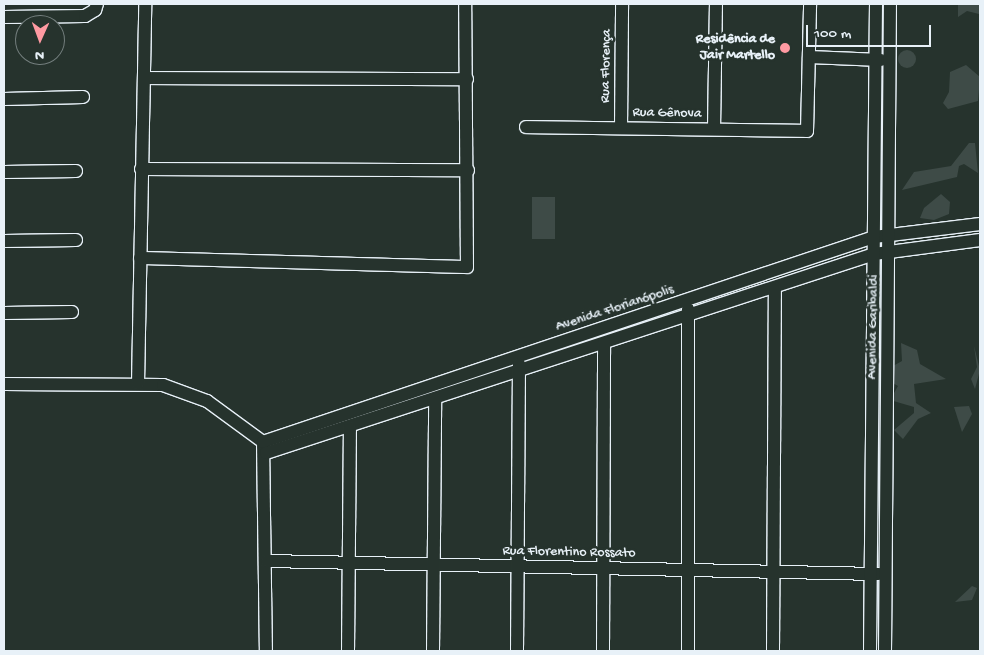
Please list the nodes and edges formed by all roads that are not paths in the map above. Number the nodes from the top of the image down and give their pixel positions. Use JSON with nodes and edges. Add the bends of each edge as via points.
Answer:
{"nodes":[{"id":1,"x":97,"y":4,"type":"edge"},
{"id":2,"x":145,"y":4,"type":"edge"},
{"id":3,"x":465,"y":4,"type":"edge"},
{"id":4,"x":622,"y":4,"type":"edge"},
{"id":5,"x":716,"y":4,"type":"edge"},
{"id":6,"x":810,"y":4,"type":"edge"},
{"id":7,"x":876,"y":4,"type":"edge"},
{"id":8,"x":890,"y":4,"type":"edge"},
{"id":9,"x":4,"y":17,"type":"edge"},
{"id":10,"x":809,"y":57,"type":"junction"},
{"id":11,"x":874,"y":60,"type":"junction"},
{"id":12,"x":890,"y":60,"type":"junction"},
{"id":13,"x":144,"y":78,"type":"junction"},
{"id":14,"x":467,"y":79,"type":"junction"},
{"id":15,"x":83,"y":98,"type":"dead end"},
{"id":16,"x":4,"y":99,"type":"edge"},
{"id":17,"x":526,"y":127,"type":"dead end"},
{"id":18,"x":621,"y":128,"type":"junction"},
{"id":19,"x":714,"y":130,"type":"junction"},
{"id":20,"x":142,"y":169,"type":"junction"},
{"id":21,"x":468,"y":170,"type":"junction"},
{"id":22,"x":76,"y":171,"type":"dead end"},
{"id":23,"x":4,"y":172,"type":"edge"},
{"id":24,"x":980,"y":224,"type":"edge"},
{"id":25,"x":888,"y":233,"type":"junction"},
{"id":26,"x":874,"y":237,"type":"junction"},
{"id":27,"x":76,"y":240,"type":"dead end"},
{"id":28,"x":980,"y":240,"type":"edge"},
{"id":29,"x":4,"y":241,"type":"edge"},
{"id":30,"x":889,"y":250,"type":"junction"},
{"id":31,"x":874,"y":254,"type":"junction"},
{"id":32,"x":140,"y":258,"type":"junction"},
{"id":33,"x":775,"y":288,"type":"junction"},
{"id":34,"x":687,"y":302,"type":"junction"},
{"id":35,"x":72,"y":312,"type":"dead end"},
{"id":36,"x":4,"y":313,"type":"edge"},
{"id":37,"x":690,"y":317,"type":"junction"},
{"id":38,"x":604,"y":343,"type":"junction"},
{"id":39,"x":518,"y":355,"type":"junction"},
{"id":40,"x":520,"y":371,"type":"junction"},
{"id":41,"x":4,"y":384,"type":"edge"},
{"id":42,"x":138,"y":384,"type":"junction"},
{"id":43,"x":435,"y":399,"type":"junction"},
{"id":44,"x":350,"y":427,"type":"junction"},
{"id":45,"x":264,"y":447,"type":"junction"},
{"id":46,"x":267,"y":561,"type":"junction"},
{"id":47,"x":348,"y":563,"type":"junction"},
{"id":48,"x":434,"y":565,"type":"junction"},
{"id":49,"x":518,"y":567,"type":"junction"},
{"id":50,"x":603,"y":569,"type":"junction"},
{"id":51,"x":688,"y":571,"type":"junction"},
{"id":52,"x":773,"y":573,"type":"junction"},
{"id":53,"x":886,"y":574,"type":"junction"},
{"id":54,"x":870,"y":575,"type":"junction"},
{"id":55,"x":266,"y":651,"type":"edge"},
{"id":56,"x":348,"y":651,"type":"edge"},
{"id":57,"x":433,"y":651,"type":"edge"},
{"id":58,"x":517,"y":651,"type":"edge"},
{"id":59,"x":603,"y":651,"type":"edge"},
{"id":60,"x":688,"y":651,"type":"edge"},
{"id":61,"x":773,"y":651,"type":"edge"},
{"id":62,"x":870,"y":651,"type":"edge"},
{"id":63,"x":885,"y":651,"type":"edge"}],
"edges":[{"from":1,"to":9,"type":"street","via":[[95,10],[85,16]]},
{"from":2,"to":13,"type":"street"},
{"from":3,"to":14,"type":"street"},
{"from":4,"to":18,"type":"street","name":"Rua Florença"},
{"from":5,"to":19,"type":"street"},
{"from":6,"to":10,"type":"street"},
{"from":7,"to":11,"type":"street","name":"Avenida Garibaldi"},
{"from":8,"to":12,"type":"street","name":"Avenida Garibaldi"},
{"from":10,"to":11,"type":"street"},
{"from":10,"to":19,"type":"street","name":"Rua Gênova","via":[[807,131]]},
{"from":11,"to":12,"type":"street"},
{"from":11,"to":26,"type":"street","name":"Avenida Garibaldi"},
{"from":12,"to":25,"type":"street","name":"Avenida Garibaldi"},
{"from":13,"to":14,"type":"street"},
{"from":13,"to":20,"type":"street"},
{"from":14,"to":21,"type":"street"},
{"from":15,"to":16,"type":"street"},
{"from":17,"to":18,"type":"street","name":"Rua Gênova"},
{"from":18,"to":19,"type":"street","name":"Rua Gênova"},
{"from":20,"to":21,"type":"street"},
{"from":20,"to":32,"type":"street"},
{"from":21,"to":32,"type":"street","via":[[471,262],[464,268]]},
{"from":22,"to":23,"type":"street"},
{"from":24,"to":25,"type":"street","name":"Avenida Florianópolis"},
{"from":25,"to":26,"type":"street","name":"Avenida Florianópolis"},
{"from":25,"to":30,"type":"street","name":"Avenida Garibaldi"},
{"from":26,"to":31,"type":"street","name":"Avenida Garibaldi"},
{"from":26,"to":34,"type":"street","name":"Avenida Florianópolis"},
{"from":27,"to":29,"type":"street"},
{"from":28,"to":30,"type":"street","name":"Avenida Florianópolis"},
{"from":30,"to":31,"type":"street","name":"Avenida Florianópolis"},
{"from":30,"to":53,"type":"street","name":"Avenida Garibaldi"},
{"from":31,"to":33,"type":"street","name":"Avenida Florianópolis"},
{"from":31,"to":54,"type":"street","name":"Avenida Garibaldi"},
{"from":32,"to":42,"type":"street"},
{"from":33,"to":37,"type":"street","name":"Avenida Florianópolis"},
{"from":33,"to":52,"type":"street"},
{"from":34,"to":37,"type":"street"},
{"from":34,"to":39,"type":"street","name":"Avenida Florianópolis"},
{"from":35,"to":36,"type":"street"},
{"from":37,"to":38,"type":"street","name":"Avenida Florianópolis"},
{"from":37,"to":51,"type":"street"},
{"from":38,"to":40,"type":"street","name":"Avenida Florianópolis"},
{"from":38,"to":50,"type":"street"},
{"from":39,"to":40,"type":"street"},
{"from":39,"to":45,"type":"street","name":"Avenida Florianópolis"},
{"from":40,"to":43,"type":"street","name":"Avenida Florianópolis"},
{"from":40,"to":49,"type":"street"},
{"from":41,"to":42,"type":"street"},
{"from":42,"to":45,"type":"street","via":[[163,385],[207,400]]},
{"from":43,"to":44,"type":"street","name":"Avenida Florianópolis"},
{"from":43,"to":48,"type":"street"},
{"from":44,"to":45,"type":"street","name":"Avenida Florianópolis"},
{"from":44,"to":47,"type":"street"},
{"from":45,"to":46,"type":"street"},
{"from":46,"to":47,"type":"street","name":"Rua Florentino Rossato"},
{"from":46,"to":55,"type":"street"},
{"from":47,"to":48,"type":"street","name":"Rua Florentino Rossato"},
{"from":47,"to":56,"type":"street"},
{"from":48,"to":49,"type":"street","name":"Rua Florentino Rossato"},
{"from":48,"to":57,"type":"street"},
{"from":49,"to":50,"type":"street","name":"Rua Florentino Rossato"},
{"from":49,"to":58,"type":"street"},
{"from":50,"to":51,"type":"street","name":"Rua Florentino Rossato"},
{"from":50,"to":59,"type":"street"},
{"from":51,"to":52,"type":"street","name":"Rua Florentino Rossato"},
{"from":51,"to":60,"type":"street"},
{"from":52,"to":54,"type":"street","name":"Rua Florentino Rossato"},
{"from":52,"to":61,"type":"street"},
{"from":53,"to":54,"type":"street","name":"Rua Florentino Rossato"},
{"from":53,"to":63,"type":"street","name":"Avenida Garibaldi"},
{"from":54,"to":62,"type":"street","name":"Avenida Garibaldi"}]}
